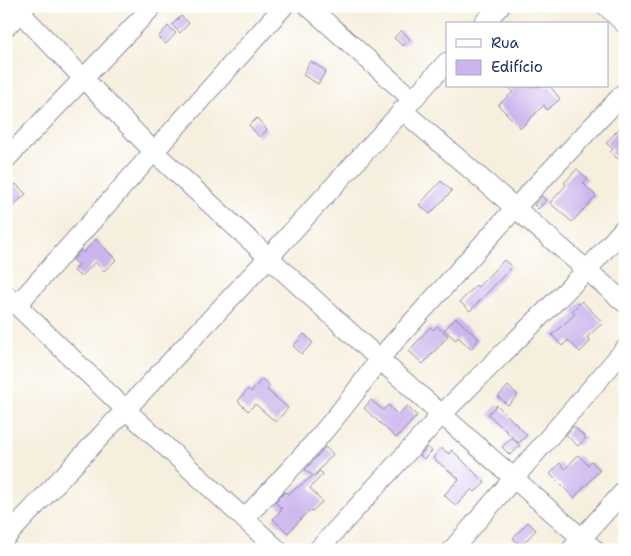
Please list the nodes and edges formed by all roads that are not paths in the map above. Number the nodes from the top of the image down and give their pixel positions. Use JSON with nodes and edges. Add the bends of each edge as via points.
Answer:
{"nodes":[{"id":1,"x":153,"y":6,"type":"edge"},
{"id":2,"x":284,"y":6,"type":"edge"},
{"id":3,"x":308,"y":6,"type":"edge"},
{"id":4,"x":500,"y":6,"type":"edge"},
{"id":5,"x":606,"y":6,"type":"edge"},
{"id":6,"x":20,"y":8,"type":"edge"},
{"id":7,"x":485,"y":22,"type":"edge"},
{"id":8,"x":625,"y":24,"type":"edge"},
{"id":9,"x":6,"y":27,"type":"edge"},
{"id":10,"x":446,"y":63,"type":"edge"},
{"id":11,"x":85,"y":79,"type":"junction"},
{"id":12,"x":625,"y":92,"type":"edge"},
{"id":13,"x":407,"y":104,"type":"junction"},
{"id":14,"x":154,"y":152,"type":"junction"},
{"id":15,"x":6,"y":160,"type":"edge"},
{"id":16,"x":516,"y":207,"type":"junction"},
{"id":17,"x":625,"y":227,"type":"edge"},
{"id":18,"x":269,"y":257,"type":"junction"},
{"id":19,"x":587,"y":270,"type":"junction"},
{"id":20,"x":12,"y":300,"type":"edge"},
{"id":21,"x":625,"y":303,"type":"edge"},
{"id":22,"x":625,"y":349,"type":"edge"},
{"id":23,"x":379,"y":358,"type":"junction"},
{"id":24,"x":125,"y":410,"type":"junction"},
{"id":25,"x":442,"y":414,"type":"junction"},
{"id":26,"x":514,"y":477,"type":"junction"},
{"id":27,"x":625,"y":490,"type":"edge"},
{"id":28,"x":244,"y":518,"type":"junction"},
{"id":29,"x":6,"y":537,"type":"edge"},
{"id":30,"x":582,"y":546,"type":"edge"},
{"id":31,"x":278,"y":550,"type":"edge"},
{"id":32,"x":318,"y":550,"type":"edge"},
{"id":33,"x":452,"y":550,"type":"edge"}],
"edges":[{"from":1,"to":11,"type":"street"},
{"from":2,"to":14,"type":"street"},
{"from":3,"to":13,"type":"street"},
{"from":4,"to":7,"type":"street"},
{"from":5,"to":8,"type":"street"},
{"from":6,"to":9,"type":"street"},
{"from":6,"to":11,"type":"street"},
{"from":10,"to":13,"type":"street"},
{"from":11,"to":14,"type":"street"},
{"from":11,"to":15,"type":"street"},
{"from":12,"to":16,"type":"street"},
{"from":13,"to":16,"type":"street"},
{"from":13,"to":18,"type":"street"},
{"from":14,"to":18,"type":"street"},
{"from":14,"to":20,"type":"street"},
{"from":16,"to":19,"type":"street"},
{"from":16,"to":23,"type":"street"},
{"from":17,"to":19,"type":"street"},
{"from":18,"to":23,"type":"street"},
{"from":18,"to":24,"type":"street"},
{"from":19,"to":21,"type":"street"},
{"from":19,"to":25,"type":"street"},
{"from":20,"to":24,"type":"street"},
{"from":22,"to":26,"type":"street"},
{"from":23,"to":25,"type":"street"},
{"from":23,"to":28,"type":"street","via":[[365,380]]},
{"from":24,"to":28,"type":"street"},
{"from":24,"to":29,"type":"street"},
{"from":25,"to":26,"type":"street"},
{"from":25,"to":32,"type":"street"},
{"from":26,"to":30,"type":"street"},
{"from":26,"to":33,"type":"street"},
{"from":27,"to":30,"type":"street"},
{"from":28,"to":31,"type":"street"}]}
